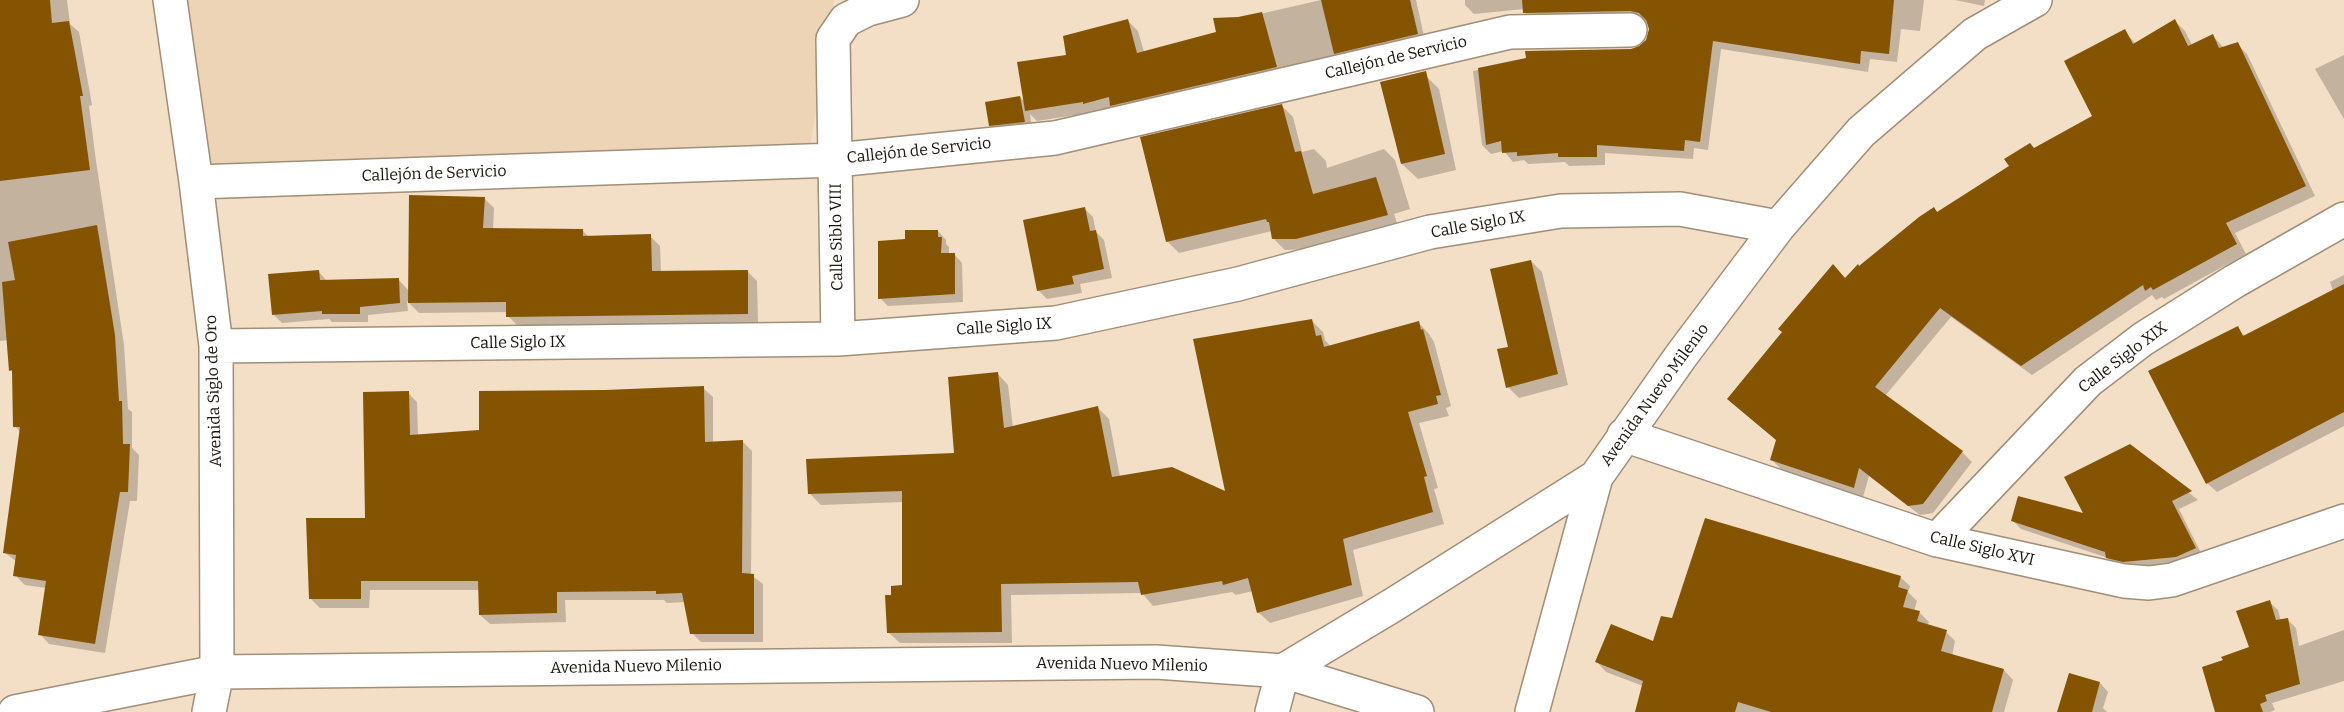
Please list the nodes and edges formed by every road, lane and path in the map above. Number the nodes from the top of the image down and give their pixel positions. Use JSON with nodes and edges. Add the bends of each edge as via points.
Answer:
{"nodes":[{"id":1,"x":171,"y":0,"type":"edge"},
{"id":2,"x":902,"y":0,"type":"edge"},
{"id":3,"x":2035,"y":0,"type":"edge"},
{"id":4,"x":1630,"y":30,"type":"dead end"},
{"id":5,"x":836,"y":160,"type":"junction"},
{"id":6,"x":196,"y":182,"type":"junction"},
{"id":7,"x":2344,"y":219,"type":"edge"},
{"id":8,"x":1778,"y":227,"type":"junction"},
{"id":9,"x":838,"y":339,"type":"junction"},
{"id":10,"x":216,"y":346,"type":"junction"},
{"id":11,"x":1624,"y":435,"type":"junction"},
{"id":12,"x":1596,"y":477,"type":"junction"},
{"id":13,"x":2344,"y":521,"type":"edge"},
{"id":14,"x":1937,"y":540,"type":"junction"},
{"id":15,"x":1283,"y":671,"type":"junction"},
{"id":16,"x":218,"y":672,"type":"junction"},
{"id":17,"x":15,"y":712,"type":"edge"},
{"id":18,"x":209,"y":712,"type":"edge"},
{"id":19,"x":1272,"y":712,"type":"edge"},
{"id":20,"x":1417,"y":712,"type":"edge"},
{"id":21,"x":1532,"y":712,"type":"edge"}],
"edges":[{"from":1,"to":6,"type":"street","name":"Avenida Siglo de Oro"},
{"from":2,"to":5,"type":"street","name":"Calle Siblo VIII","via":[[846,20],[833,39]]},
{"from":3,"to":8,"type":"street","name":"Avenida Nuevo Milenio","via":[[1975,34],[1861,132]]},
{"from":4,"to":5,"type":"street","name":"Callejón de Servicio","via":[[1510,32],[1055,138]]},
{"from":5,"to":6,"type":"street","name":"Callejón de Servicio"},
{"from":5,"to":9,"type":"street","name":"Calle Siblo VIII"},
{"from":6,"to":10,"type":"street","name":"Avenida Siglo de Oro"},
{"from":7,"to":14,"type":"street","name":"Calle Siglo XIX","via":[[2235,281],[2144,339],[2088,381]]},
{"from":8,"to":9,"type":"street","name":"Calle Siglo IX","via":[[1680,209],[1561,211],[1430,232],[1238,284],[1056,323]]},
{"from":8,"to":11,"type":"street","name":"Avenida Nuevo Milenio"},
{"from":9,"to":10,"type":"street","name":"Calle Siglo IX"},
{"from":10,"to":16,"type":"street","name":"Avenida Siglo de Oro"},
{"from":11,"to":12,"type":"street","name":"Avenida Nuevo Milenio"},
{"from":11,"to":14,"type":"street","name":"Calle Siglo XVI"},
{"from":12,"to":15,"type":"street","name":"Avenida Nuevo Milenio"},
{"from":12,"to":21,"type":"street"},
{"from":13,"to":14,"type":"street","name":"Calle Siglo XVI","via":[[2172,580],[2149,582],[2124,581]]},
{"from":15,"to":16,"type":"street","name":"Avenida Nuevo Milenio","via":[[1144,662]]},
{"from":15,"to":19,"type":"street"},
{"from":15,"to":20,"type":"street"},
{"from":16,"to":17,"type":"street","name":"Avenida Nuevo Milenio"},
{"from":16,"to":18,"type":"street","name":"Avenida Siglo de Oro"}]}
